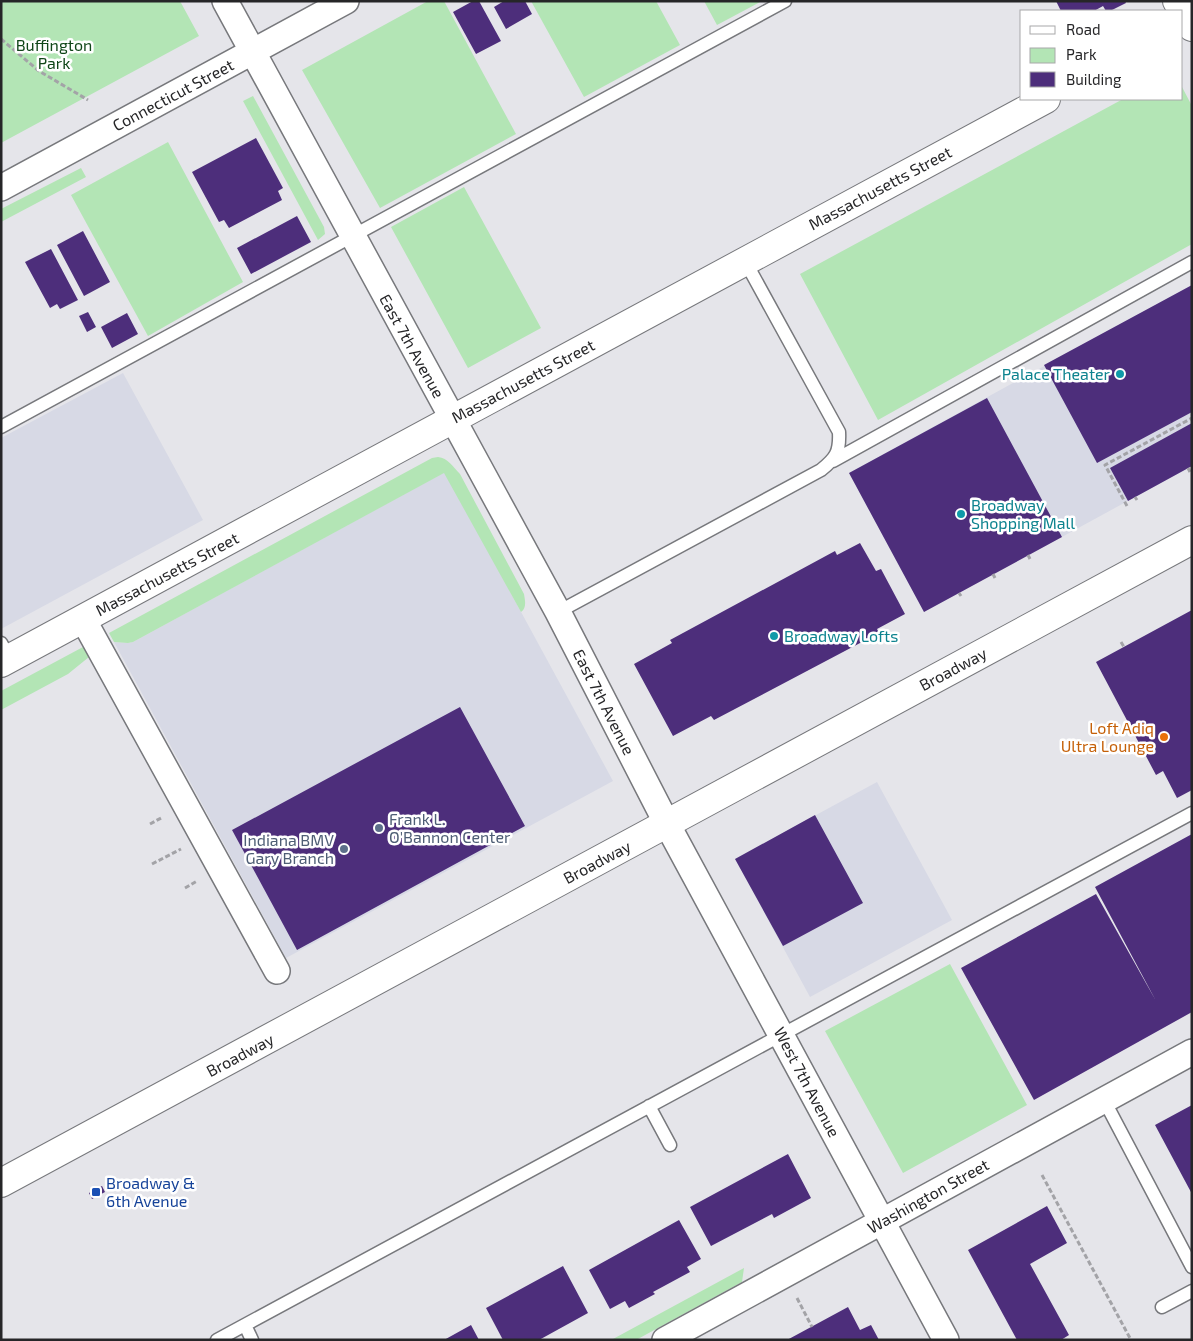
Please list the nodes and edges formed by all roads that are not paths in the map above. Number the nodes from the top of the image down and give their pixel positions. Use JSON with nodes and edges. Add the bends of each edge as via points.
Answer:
{"nodes":[{"id":1,"x":225,"y":1,"type":"edge"},
{"id":2,"x":346,"y":1,"type":"edge"},
{"id":3,"x":785,"y":1,"type":"edge"},
{"id":4,"x":253,"y":52,"type":"junction"},
{"id":5,"x":1044,"y":100,"type":"edge"},
{"id":6,"x":1,"y":188,"type":"edge"},
{"id":7,"x":352,"y":236,"type":"junction"},
{"id":8,"x":745,"y":261,"type":"junction"},
{"id":9,"x":1192,"y":262,"type":"edge"},
{"id":10,"x":452,"y":420,"type":"junction"},
{"id":11,"x":1,"y":428,"type":"edge"},
{"id":12,"x":830,"y":463,"type":"junction"},
{"id":13,"x":1192,"y":540,"type":"edge"},
{"id":14,"x":558,"y":612,"type":"junction"},
{"id":15,"x":83,"y":619,"type":"junction"},
{"id":16,"x":4,"y":655,"type":"edge"},
{"id":17,"x":1192,"y":813,"type":"edge"},
{"id":18,"x":667,"y":824,"type":"junction"},
{"id":19,"x":277,"y":971,"type":"dead end"},
{"id":20,"x":781,"y":1035,"type":"junction"},
{"id":21,"x":1192,"y":1052,"type":"edge"},
{"id":22,"x":1104,"y":1100,"type":"junction"},
{"id":23,"x":649,"y":1106,"type":"junction"},
{"id":24,"x":670,"y":1145,"type":"dead end"},
{"id":25,"x":1,"y":1183,"type":"edge"},
{"id":26,"x":882,"y":1221,"type":"junction"},
{"id":27,"x":1192,"y":1267,"type":"edge"},
{"id":28,"x":1192,"y":1291,"type":"edge"},
{"id":29,"x":1162,"y":1308,"type":"dead end"},
{"id":30,"x":244,"y":1325,"type":"junction"},
{"id":31,"x":696,"y":1332,"type":"edge"},
{"id":32,"x":217,"y":1340,"type":"edge"},
{"id":33,"x":252,"y":1340,"type":"edge"},
{"id":34,"x":665,"y":1340,"type":"edge"},
{"id":35,"x":946,"y":1340,"type":"edge"}],
"edges":[{"from":1,"to":4,"type":"street","name":"East 7th Avenue"},
{"from":2,"to":4,"type":"street","name":"Connecticut Street"},
{"from":3,"to":7,"type":"lane"},
{"from":4,"to":6,"type":"street","name":"Connecticut Street"},
{"from":4,"to":7,"type":"street","name":"East 7th Avenue"},
{"from":5,"to":8,"type":"main road","name":"Massachusetts Street"},
{"from":7,"to":10,"type":"street","name":"East 7th Avenue"},
{"from":7,"to":11,"type":"lane"},
{"from":8,"to":10,"type":"main road","name":"Massachusetts Street"},
{"from":8,"to":12,"type":"lane","via":[[839,432],[840,444]]},
{"from":9,"to":12,"type":"lane"},
{"from":10,"to":14,"type":"street","name":"East 7th Avenue"},
{"from":10,"to":15,"type":"main road","name":"Massachusetts Street"},
{"from":12,"to":14,"type":"lane"},
{"from":13,"to":18,"type":"main road","name":"Broadway"},
{"from":14,"to":18,"type":"street","name":"East 7th Avenue"},
{"from":15,"to":16,"type":"main road","name":"Massachusetts Street"},
{"from":15,"to":19,"type":"street"},
{"from":17,"to":20,"type":"lane"},
{"from":18,"to":20,"type":"street","name":"West 7th Avenue"},
{"from":18,"to":25,"type":"main road","name":"Broadway"},
{"from":20,"to":23,"type":"lane"},
{"from":20,"to":26,"type":"street","name":"West 7th Avenue"},
{"from":21,"to":22,"type":"street","name":"Washington Street"},
{"from":22,"to":26,"type":"street","name":"Washington Street"},
{"from":22,"to":27,"type":"lane"},
{"from":23,"to":24,"type":"lane"},
{"from":23,"to":30,"type":"lane"},
{"from":26,"to":31,"type":"street","name":"Washington Street"},
{"from":26,"to":35,"type":"street","name":"West 7th Avenue"},
{"from":28,"to":29,"type":"lane"},
{"from":30,"to":32,"type":"lane"},
{"from":30,"to":33,"type":"lane"},
{"from":31,"to":34,"type":"street","name":"Washington Street"}]}
